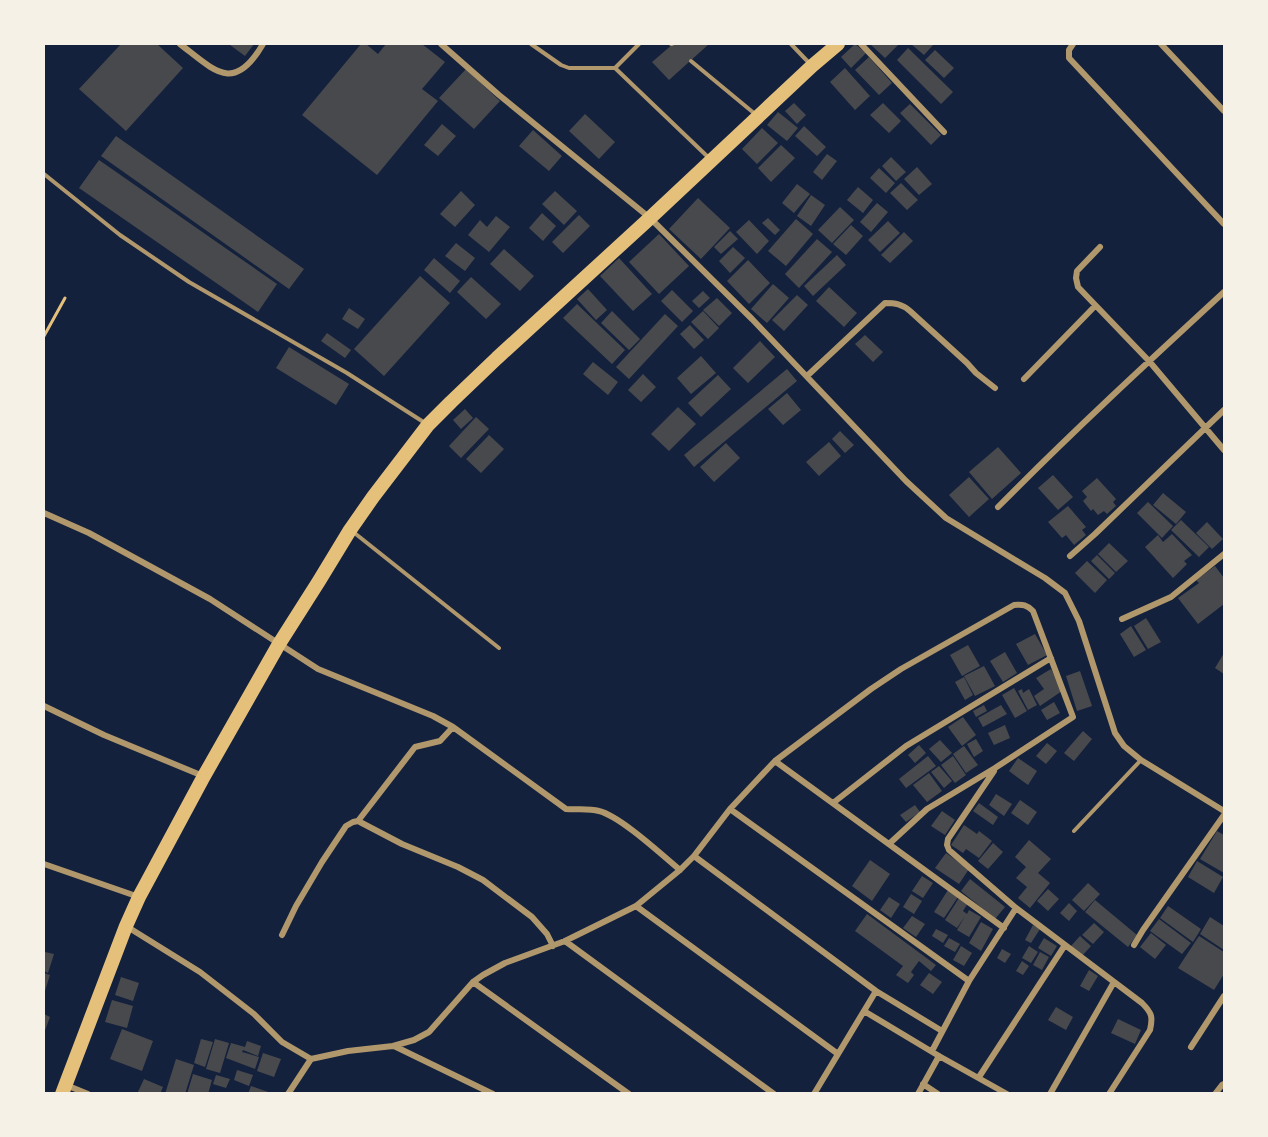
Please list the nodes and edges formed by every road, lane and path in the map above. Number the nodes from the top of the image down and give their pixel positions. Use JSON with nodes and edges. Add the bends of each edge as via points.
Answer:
{"nodes":[{"id":1,"x":180,"y":44,"type":"edge"},
{"id":2,"x":263,"y":44,"type":"edge"},
{"id":3,"x":531,"y":44,"type":"edge"},
{"id":4,"x":639,"y":44,"type":"edge"},
{"id":5,"x":791,"y":44,"type":"edge"},
{"id":6,"x":838,"y":44,"type":"edge"},
{"id":7,"x":861,"y":44,"type":"edge"},
{"id":8,"x":1072,"y":44,"type":"edge"},
{"id":9,"x":1161,"y":44,"type":"edge"},
{"id":10,"x":446,"y":45,"type":"edge"},
{"id":11,"x":691,"y":61,"type":"dead end"},
{"id":12,"x":812,"y":66,"type":"junction"},
{"id":13,"x":615,"y":69,"type":"junction"},
{"id":14,"x":1224,"y":111,"type":"edge"},
{"id":15,"x":758,"y":117,"type":"junction"},
{"id":16,"x":944,"y":132,"type":"dead end"},
{"id":17,"x":712,"y":161,"type":"junction"},
{"id":18,"x":44,"y":174,"type":"edge"},
{"id":19,"x":650,"y":218,"type":"junction"},
{"id":20,"x":1224,"y":224,"type":"edge"},
{"id":21,"x":1100,"y":247,"type":"dead end"},
{"id":22,"x":1224,"y":292,"type":"edge"},
{"id":23,"x":65,"y":298,"type":"dead end"},
{"id":24,"x":1095,"y":306,"type":"junction"},
{"id":25,"x":44,"y":336,"type":"edge"},
{"id":26,"x":1149,"y":361,"type":"junction"},
{"id":27,"x":807,"y":376,"type":"junction"},
{"id":28,"x":1024,"y":379,"type":"dead end"},
{"id":29,"x":995,"y":388,"type":"dead end"},
{"id":30,"x":1224,"y":410,"type":"edge"},
{"id":31,"x":428,"y":425,"type":"junction"},
{"id":32,"x":1205,"y":428,"type":"junction"},
{"id":33,"x":1224,"y":450,"type":"edge"},
{"id":34,"x":998,"y":507,"type":"dead end"},
{"id":35,"x":44,"y":513,"type":"edge"},
{"id":36,"x":350,"y":530,"type":"junction"},
{"id":37,"x":1224,"y":554,"type":"edge"},
{"id":38,"x":1070,"y":556,"type":"dead end"},
{"id":39,"x":1122,"y":619,"type":"dead end"},
{"id":40,"x":279,"y":644,"type":"junction"},
{"id":41,"x":499,"y":648,"type":"dead end"},
{"id":42,"x":1051,"y":658,"type":"junction"},
{"id":43,"x":44,"y":706,"type":"edge"},
{"id":44,"x":453,"y":727,"type":"junction"},
{"id":45,"x":1141,"y":760,"type":"junction"},
{"id":46,"x":775,"y":761,"type":"junction"},
{"id":47,"x":995,"y":768,"type":"junction"},
{"id":48,"x":204,"y":776,"type":"junction"},
{"id":49,"x":833,"y":803,"type":"junction"},
{"id":50,"x":730,"y":809,"type":"junction"},
{"id":51,"x":1224,"y":813,"type":"edge"},
{"id":52,"x":358,"y":820,"type":"junction"},
{"id":53,"x":1074,"y":831,"type":"dead end"},
{"id":54,"x":889,"y":844,"type":"junction"},
{"id":55,"x":694,"y":856,"type":"junction"},
{"id":56,"x":44,"y":864,"type":"edge"},
{"id":57,"x":680,"y":870,"type":"junction"},
{"id":58,"x":139,"y":897,"type":"junction"},
{"id":59,"x":636,"y":906,"type":"junction"},
{"id":60,"x":1016,"y":908,"type":"junction"},
{"id":61,"x":126,"y":926,"type":"junction"},
{"id":62,"x":1004,"y":928,"type":"junction"},
{"id":63,"x":282,"y":935,"type":"dead end"},
{"id":64,"x":565,"y":942,"type":"junction"},
{"id":65,"x":1065,"y":945,"type":"junction"},
{"id":66,"x":1134,"y":945,"type":"dead end"},
{"id":67,"x":553,"y":946,"type":"junction"},
{"id":68,"x":969,"y":981,"type":"junction"},
{"id":69,"x":473,"y":982,"type":"junction"},
{"id":70,"x":1114,"y":982,"type":"junction"},
{"id":71,"x":876,"y":991,"type":"junction"},
{"id":72,"x":1224,"y":996,"type":"edge"},
{"id":73,"x":864,"y":1011,"type":"junction"},
{"id":74,"x":942,"y":1031,"type":"junction"},
{"id":75,"x":393,"y":1046,"type":"junction"},
{"id":76,"x":1191,"y":1047,"type":"dead end"},
{"id":77,"x":932,"y":1051,"type":"junction"},
{"id":78,"x":838,"y":1054,"type":"junction"},
{"id":79,"x":939,"y":1056,"type":"junction"},
{"id":80,"x":311,"y":1059,"type":"junction"},
{"id":81,"x":979,"y":1077,"type":"junction"},
{"id":82,"x":923,"y":1084,"type":"junction"},
{"id":83,"x":1224,"y":1084,"type":"edge"},
{"id":84,"x":64,"y":1089,"type":"edge"},
{"id":85,"x":290,"y":1093,"type":"edge"},
{"id":86,"x":88,"y":1094,"type":"edge"},
{"id":87,"x":493,"y":1094,"type":"edge"},
{"id":88,"x":629,"y":1094,"type":"edge"},
{"id":89,"x":774,"y":1094,"type":"edge"},
{"id":90,"x":814,"y":1094,"type":"edge"},
{"id":91,"x":918,"y":1094,"type":"edge"},
{"id":92,"x":938,"y":1094,"type":"edge"},
{"id":93,"x":1007,"y":1094,"type":"edge"},
{"id":94,"x":1050,"y":1094,"type":"edge"},
{"id":95,"x":1109,"y":1094,"type":"edge"},
{"id":96,"x":1215,"y":1094,"type":"edge"}],
"edges":[{"from":1,"to":2,"type":"street","via":[[205,63],[231,74],[241,70]]},
{"from":3,"to":13,"type":"lane","via":[[569,68]]},
{"from":4,"to":13,"type":"lane"},
{"from":5,"to":12,"type":"lane"},
{"from":6,"to":12,"type":"highway"},
{"from":7,"to":16,"type":"street"},
{"from":8,"to":20,"type":"street","via":[[1069,58]]},
{"from":9,"to":14,"type":"street"},
{"from":10,"to":19,"type":"street","via":[[499,95]]},
{"from":11,"to":15,"type":"lane"},
{"from":12,"to":15,"type":"highway"},
{"from":13,"to":17,"type":"lane"},
{"from":15,"to":17,"type":"highway"},
{"from":17,"to":19,"type":"highway"},
{"from":18,"to":31,"type":"lane","via":[[120,235],[189,282],[347,373]]},
{"from":19,"to":27,"type":"street"},
{"from":19,"to":31,"type":"highway"},
{"from":21,"to":24,"type":"street","via":[[1077,271],[1076,278],[1078,287]]},
{"from":22,"to":26,"type":"street"},
{"from":23,"to":25,"type":"path"},
{"from":24,"to":26,"type":"street"},
{"from":24,"to":28,"type":"street"},
{"from":26,"to":32,"type":"street"},
{"from":26,"to":34,"type":"street"},
{"from":27,"to":29,"type":"street","via":[[885,303],[894,303],[903,305]]},
{"from":27,"to":45,"type":"street","via":[[906,482],[946,518],[1065,592],[1079,621],[1115,733]]},
{"from":30,"to":32,"type":"street"},
{"from":31,"to":36,"type":"highway"},
{"from":32,"to":33,"type":"street"},
{"from":32,"to":38,"type":"street"},
{"from":35,"to":40,"type":"street","via":[[210,598]]},
{"from":36,"to":40,"type":"highway"},
{"from":36,"to":41,"type":"lane"},
{"from":37,"to":39,"type":"street","via":[[1171,597]]},
{"from":40,"to":44,"type":"street","via":[[318,669]]},
{"from":40,"to":48,"type":"highway"},
{"from":42,"to":46,"type":"street","via":[[1033,611],[1025,605],[1014,605],[901,669]]},
{"from":42,"to":47,"type":"street","via":[[1073,717]]},
{"from":42,"to":49,"type":"street","via":[[906,746]]},
{"from":43,"to":48,"type":"street"},
{"from":44,"to":52,"type":"street","via":[[440,741],[414,747]]},
{"from":44,"to":57,"type":"street","via":[[566,809],[602,812]]},
{"from":45,"to":51,"type":"street"},
{"from":45,"to":53,"type":"lane"},
{"from":46,"to":49,"type":"street"},
{"from":46,"to":50,"type":"street"},
{"from":47,"to":54,"type":"street","via":[[927,808]]},
{"from":47,"to":60,"type":"street","via":[[947,845]]},
{"from":48,"to":58,"type":"highway"},
{"from":49,"to":54,"type":"street"},
{"from":50,"to":55,"type":"street"},
{"from":50,"to":68,"type":"street"},
{"from":51,"to":66,"type":"street"},
{"from":52,"to":63,"type":"street","via":[[346,826],[322,862]]},
{"from":52,"to":67,"type":"street","via":[[483,880],[532,917]]},
{"from":54,"to":62,"type":"street"},
{"from":55,"to":57,"type":"street"},
{"from":55,"to":71,"type":"street"},
{"from":56,"to":58,"type":"street"},
{"from":57,"to":59,"type":"street"},
{"from":58,"to":61,"type":"highway"},
{"from":59,"to":64,"type":"street"},
{"from":59,"to":78,"type":"street"},
{"from":60,"to":62,"type":"street"},
{"from":60,"to":65,"type":"street"},
{"from":61,"to":80,"type":"street","via":[[200,972],[282,1042]]},
{"from":61,"to":84,"type":"highway"},
{"from":62,"to":68,"type":"street"},
{"from":64,"to":67,"type":"street"},
{"from":64,"to":89,"type":"street"},
{"from":65,"to":70,"type":"street"},
{"from":65,"to":81,"type":"street"},
{"from":67,"to":69,"type":"street","via":[[505,963]]},
{"from":68,"to":74,"type":"street"},
{"from":69,"to":75,"type":"street","via":[[429,1032]]},
{"from":69,"to":88,"type":"street"},
{"from":70,"to":94,"type":"street"},
{"from":70,"to":95,"type":"street","via":[[1148,1009],[1152,1021]]},
{"from":71,"to":73,"type":"street"},
{"from":71,"to":74,"type":"street"},
{"from":72,"to":76,"type":"street"},
{"from":73,"to":77,"type":"street"},
{"from":73,"to":78,"type":"street"},
{"from":74,"to":77,"type":"street"},
{"from":75,"to":80,"type":"street"},
{"from":75,"to":87,"type":"street"},
{"from":77,"to":79,"type":"street"},
{"from":78,"to":90,"type":"street"},
{"from":79,"to":81,"type":"street"},
{"from":79,"to":82,"type":"street"},
{"from":80,"to":85,"type":"street"},
{"from":81,"to":93,"type":"street"},
{"from":82,"to":91,"type":"street"},
{"from":82,"to":92,"type":"street"},
{"from":83,"to":96,"type":"street"},
{"from":84,"to":86,"type":"street"}]}
